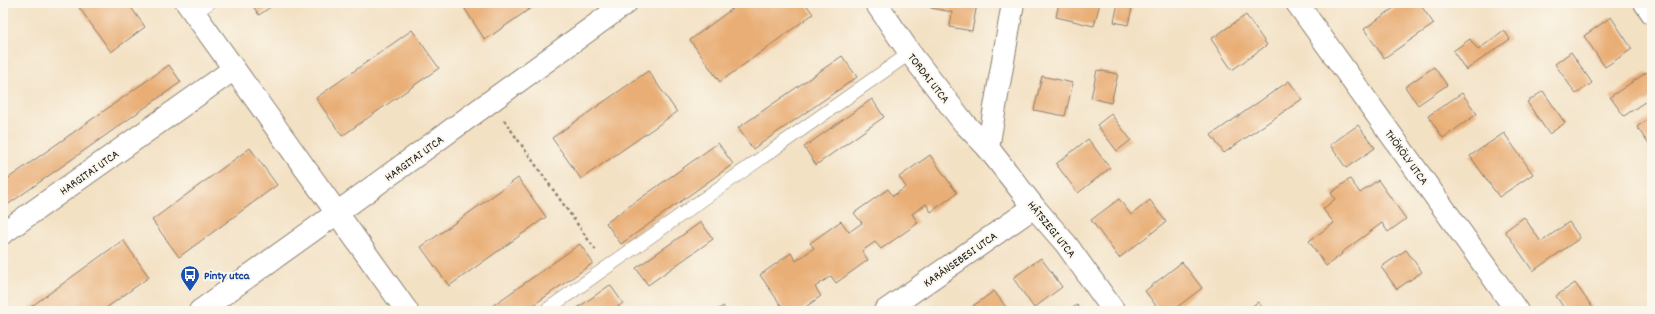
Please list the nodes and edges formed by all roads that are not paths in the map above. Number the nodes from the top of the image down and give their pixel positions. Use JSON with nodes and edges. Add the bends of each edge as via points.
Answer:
{"nodes":[{"id":1,"x":626,"y":3,"type":"edge"},
{"id":2,"x":876,"y":3,"type":"edge"},
{"id":3,"x":1013,"y":3,"type":"edge"},
{"id":4,"x":1297,"y":3,"type":"edge"},
{"id":5,"x":1645,"y":3,"type":"edge"},
{"id":6,"x":197,"y":6,"type":"edge"},
{"id":7,"x":1652,"y":13,"type":"edge"},
{"id":8,"x":910,"y":53,"type":"junction"},
{"id":9,"x":234,"y":69,"type":"junction"},
{"id":10,"x":988,"y":148,"type":"junction"},
{"id":11,"x":1034,"y":207,"type":"junction"},
{"id":12,"x":337,"y":213,"type":"junction"},
{"id":13,"x":3,"y":233,"type":"edge"},
{"id":14,"x":200,"y":311,"type":"edge"},
{"id":15,"x":407,"y":311,"type":"edge"},
{"id":16,"x":545,"y":311,"type":"edge"},
{"id":17,"x":885,"y":311,"type":"edge"},
{"id":18,"x":1114,"y":311,"type":"edge"},
{"id":19,"x":1517,"y":311,"type":"edge"}],
"edges":[{"from":1,"to":12,"type":"street","name":"HARGITAI UTCA"},
{"from":2,"to":8,"type":"street","name":"TORDAI UTCA"},
{"from":3,"to":10,"type":"street"},
{"from":4,"to":19,"type":"street","name":"THÖKÖLY UTCA"},
{"from":5,"to":7,"type":"street"},
{"from":6,"to":9,"type":"street"},
{"from":8,"to":10,"type":"street","name":"TORDAI UTCA","via":[[964,123]]},
{"from":8,"to":16,"type":"lane"},
{"from":9,"to":12,"type":"street"},
{"from":9,"to":13,"type":"street","name":"HARGITAI UTCA"},
{"from":10,"to":11,"type":"street","name":"HÁTSZEGI UTCA"},
{"from":11,"to":17,"type":"street","name":"KARÁNSEBESI UTCA"},
{"from":11,"to":18,"type":"street","name":"HÁTSZEGI UTCA","via":[[1066,244]]},
{"from":12,"to":14,"type":"street","name":"HARGITAI UTCA"},
{"from":12,"to":15,"type":"street"}]}
